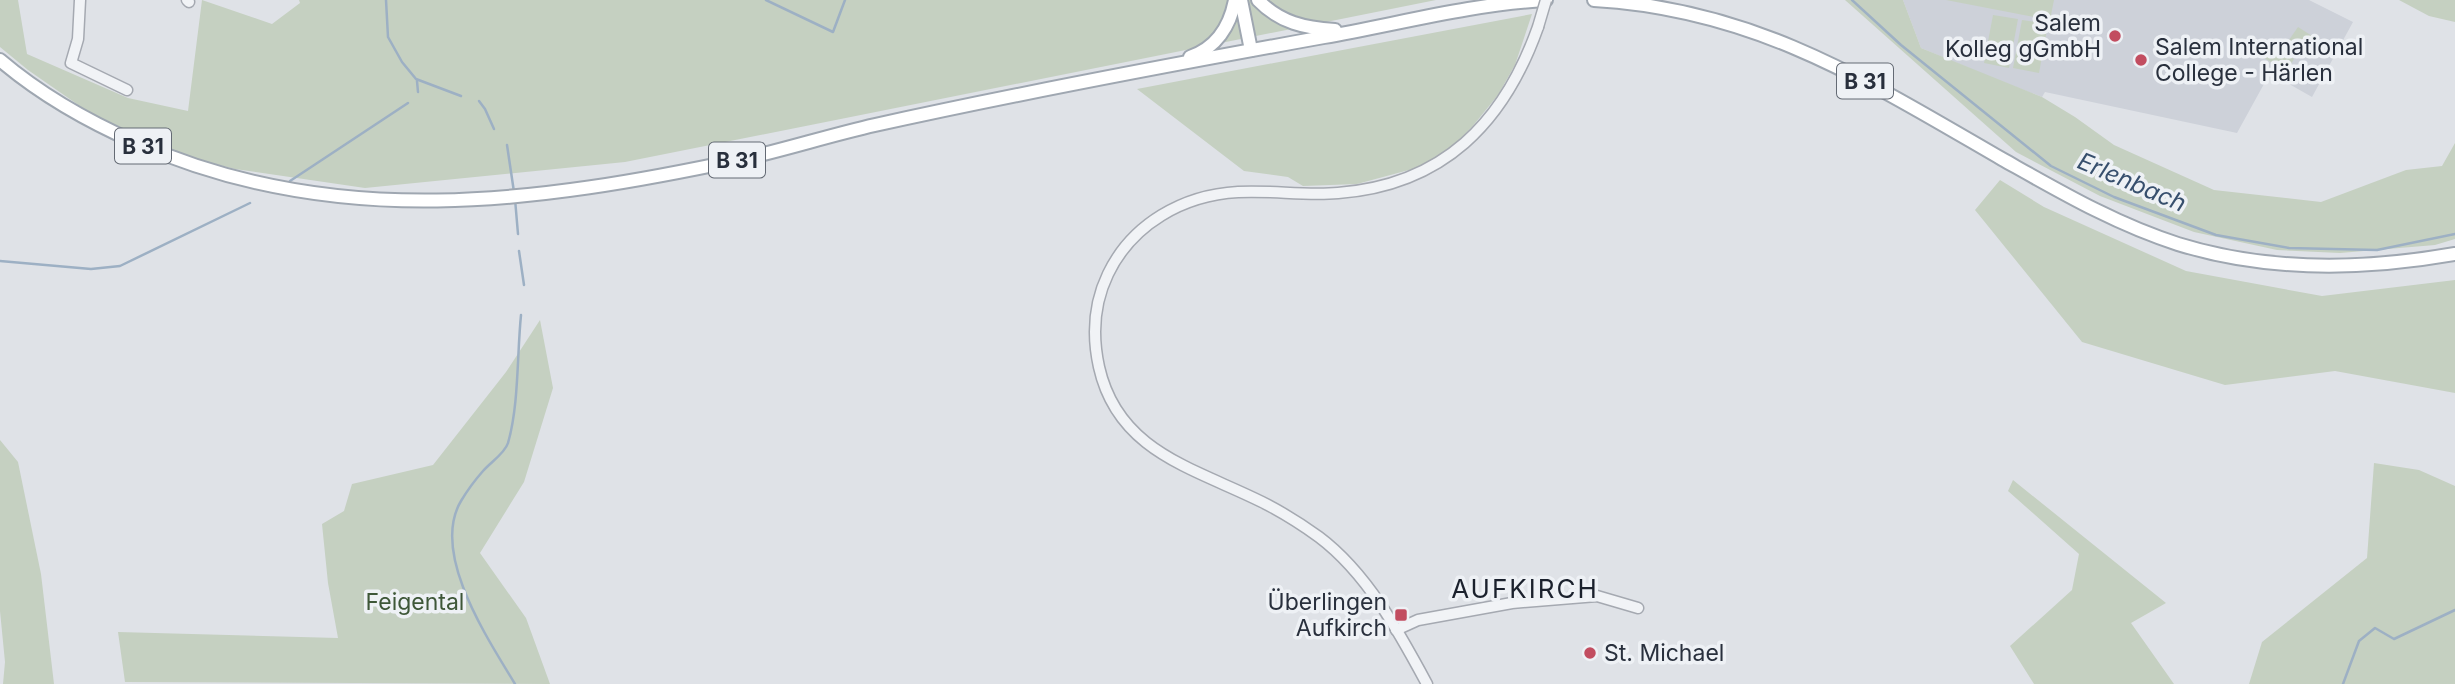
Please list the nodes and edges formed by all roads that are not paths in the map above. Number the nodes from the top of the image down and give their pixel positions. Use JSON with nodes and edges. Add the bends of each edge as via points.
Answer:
{"nodes":[{"id":1,"x":80,"y":0,"type":"edge"},
{"id":2,"x":1235,"y":0,"type":"edge"},
{"id":3,"x":1241,"y":0,"type":"edge"},
{"id":4,"x":1248,"y":0,"type":"edge"},
{"id":5,"x":1258,"y":0,"type":"edge"},
{"id":6,"x":1546,"y":0,"type":"edge"},
{"id":7,"x":1594,"y":0,"type":"edge"},
{"id":8,"x":1353,"y":32,"type":"junction"},
{"id":9,"x":1255,"y":49,"type":"junction"},
{"id":10,"x":5,"y":64,"type":"edge"},
{"id":11,"x":1163,"y":66,"type":"junction"},
{"id":12,"x":127,"y":90,"type":"dead end"},
{"id":13,"x":2455,"y":254,"type":"edge"},
{"id":14,"x":1638,"y":608,"type":"dead end"},
{"id":15,"x":1396,"y":630,"type":"junction"},
{"id":16,"x":1427,"y":684,"type":"edge"}],
"edges":[{"from":1,"to":12,"type":"street","via":[[78,39],[71,63]]},
{"from":2,"to":11,"type":"main road","via":[[1229,23],[1216,41]]},
{"from":3,"to":9,"type":"main road"},
{"from":4,"to":9,"type":"main road"},
{"from":5,"to":8,"type":"main road","via":[[1295,25]]},
{"from":6,"to":8,"type":"main road","number":"B 31"},
{"from":6,"to":15,"type":"street","bridge":true,"via":[[1525,63],[1500,105],[1452,155],[1412,177],[1379,187],[1338,193],[1238,192],[1171,208],[1123,249],[1098,304],[1094,336],[1101,376],[1111,402],[1128,426],[1155,450],[1290,517],[1322,539],[1365,585]]},
{"from":7,"to":13,"type":"main road","number":"B 31","via":[[1689,13],[1789,44],[1886,92],[2075,200],[2178,244],[2249,260],[2325,265]]},
{"from":8,"to":9,"type":"main road","number":"B 31"},
{"from":9,"to":11,"type":"main road","number":"B 31"},
{"from":10,"to":11,"type":"main road","number":"B 31","via":[[67,109],[175,160],[223,176],[307,194],[392,201],[486,199],[578,190],[745,159],[871,126]]},
{"from":14,"to":15,"type":"street","via":[[1597,596],[1512,603],[1418,620]]},
{"from":15,"to":16,"type":"street"}]}
